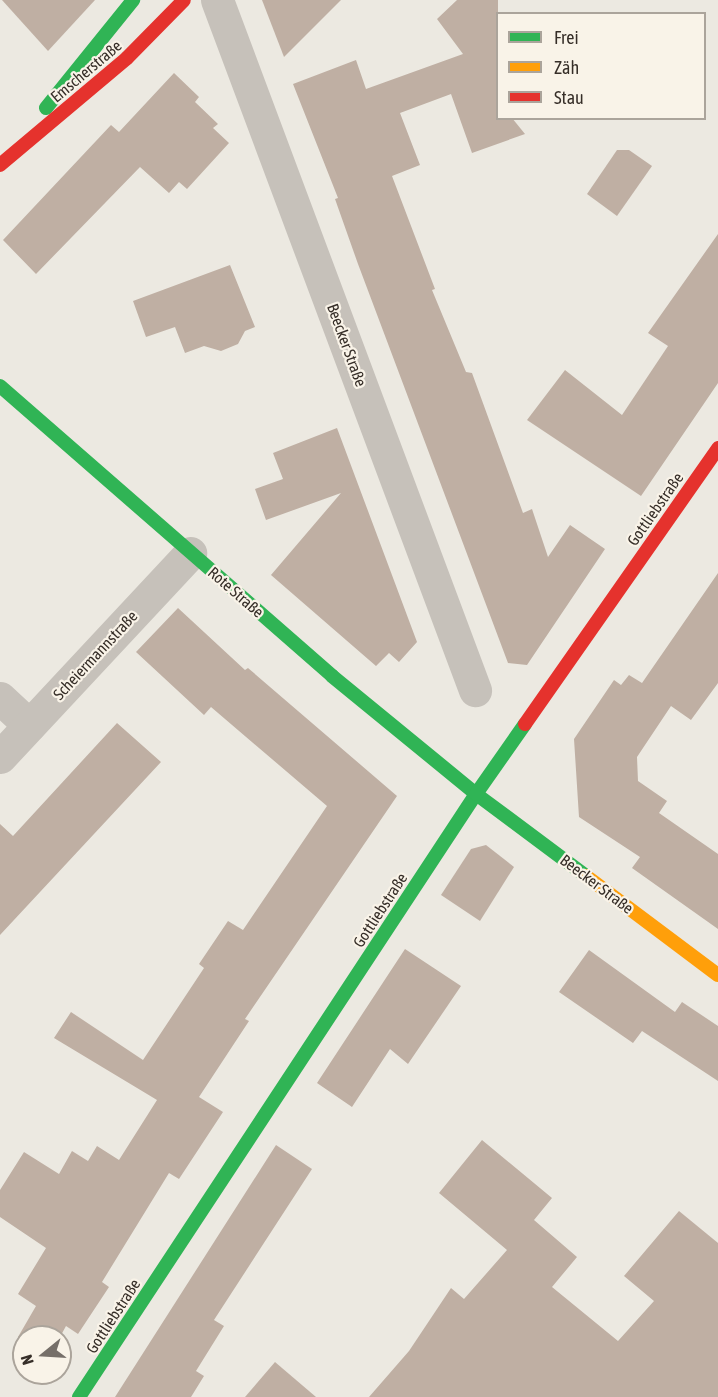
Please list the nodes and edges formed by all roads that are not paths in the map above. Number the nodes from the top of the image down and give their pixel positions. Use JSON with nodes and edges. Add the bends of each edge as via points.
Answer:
{"nodes":[{"id":1,"x":133,"y":0,"type":"edge"},
{"id":2,"x":184,"y":0,"type":"edge"},
{"id":3,"x":217,"y":0,"type":"edge"},
{"id":4,"x":2,"y":163,"type":"edge"},
{"id":5,"x":0,"y":386,"type":"edge"},
{"id":6,"x":718,"y":448,"type":"edge"},
{"id":7,"x":190,"y":553,"type":"junction"},
{"id":8,"x":475,"y":690,"type":"dead end"},
{"id":9,"x":0,"y":698,"type":"edge"},
{"id":10,"x":29,"y":725,"type":"junction"},
{"id":11,"x":0,"y":757,"type":"edge"},
{"id":12,"x":476,"y":794,"type":"junction"},
{"id":13,"x":718,"y":975,"type":"edge"},
{"id":14,"x":80,"y":1397,"type":"edge"}],
"edges":[{"from":1,"to":4,"type":"street","name":"Emscherstraße"},
{"from":2,"to":4,"type":"street","name":"Emscherstraße","via":[[127,58]]},
{"from":3,"to":8,"type":"street","name":"Beecker Straße"},
{"from":5,"to":7,"type":"street","name":"Rote Straße"},
{"from":6,"to":12,"type":"street","name":"Gottliebstraße"},
{"from":7,"to":10,"type":"street","name":"Scheiermannstraße"},
{"from":7,"to":12,"type":"street","name":"Rote Straße"},
{"from":9,"to":10,"type":"street"},
{"from":10,"to":11,"type":"street","name":"Scheiermannstraße"},
{"from":12,"to":13,"type":"street","name":"Beecker Straße"},
{"from":12,"to":14,"type":"street","name":"Gottliebstraße"}]}
